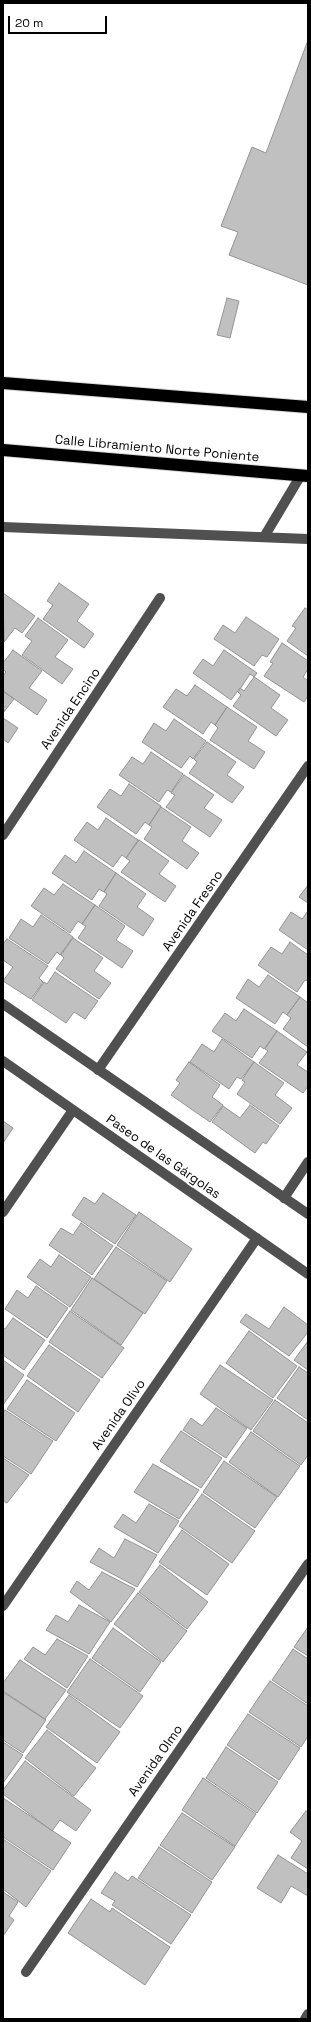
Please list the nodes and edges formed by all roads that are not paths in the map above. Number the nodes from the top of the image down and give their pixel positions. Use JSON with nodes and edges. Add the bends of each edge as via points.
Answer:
{"nodes":[{"id":1,"x":3,"y":382,"type":"edge"},
{"id":2,"x":308,"y":407,"type":"edge"},
{"id":3,"x":3,"y":450,"type":"edge"},
{"id":4,"x":305,"y":475,"type":"edge"},
{"id":5,"x":3,"y":527,"type":"edge"},
{"id":6,"x":264,"y":537,"type":"junction"},
{"id":7,"x":308,"y":540,"type":"edge"},
{"id":8,"x":160,"y":598,"type":"dead end"},
{"id":9,"x":308,"y":766,"type":"edge"},
{"id":10,"x":3,"y":835,"type":"edge"},
{"id":11,"x":3,"y":1004,"type":"edge"},
{"id":12,"x":3,"y":1061,"type":"edge"},
{"id":13,"x":98,"y":1070,"type":"junction"},
{"id":14,"x":73,"y":1110,"type":"junction"},
{"id":15,"x":308,"y":1162,"type":"edge"},
{"id":16,"x":284,"y":1198,"type":"junction"},
{"id":17,"x":3,"y":1212,"type":"edge"},
{"id":18,"x":308,"y":1214,"type":"edge"},
{"id":19,"x":257,"y":1238,"type":"junction"},
{"id":20,"x":308,"y":1274,"type":"edge"},
{"id":21,"x":308,"y":1564,"type":"edge"},
{"id":22,"x":3,"y":1606,"type":"edge"},
{"id":23,"x":26,"y":1972,"type":"dead end"},
{"id":24,"x":308,"y":2014,"type":"edge"},
{"id":25,"x":305,"y":2019,"type":"edge"}],
"edges":[{"from":1,"to":2,"type":"highway"},
{"from":3,"to":4,"type":"highway","name":"Calle Libramiento Norte Poniente"},
{"from":4,"to":6,"type":"street"},
{"from":5,"to":6,"type":"street"},
{"from":6,"to":7,"type":"street"},
{"from":8,"to":10,"type":"street","name":"Avenida Encino"},
{"from":9,"to":13,"type":"street","name":"Avenida Fresno"},
{"from":11,"to":13,"type":"street"},
{"from":12,"to":14,"type":"street","name":"Paseo de las Gárgolas"},
{"from":13,"to":16,"type":"street"},
{"from":14,"to":17,"type":"street"},
{"from":14,"to":19,"type":"street","name":"Paseo de las Gárgolas"},
{"from":15,"to":16,"type":"street"},
{"from":16,"to":18,"type":"street"},
{"from":19,"to":20,"type":"street","name":"Paseo de las Gárgolas"},
{"from":19,"to":22,"type":"street","name":"Avenida Olivo"},
{"from":21,"to":23,"type":"street","name":"Avenida Olmo"},
{"from":24,"to":25,"type":"street"}]}
